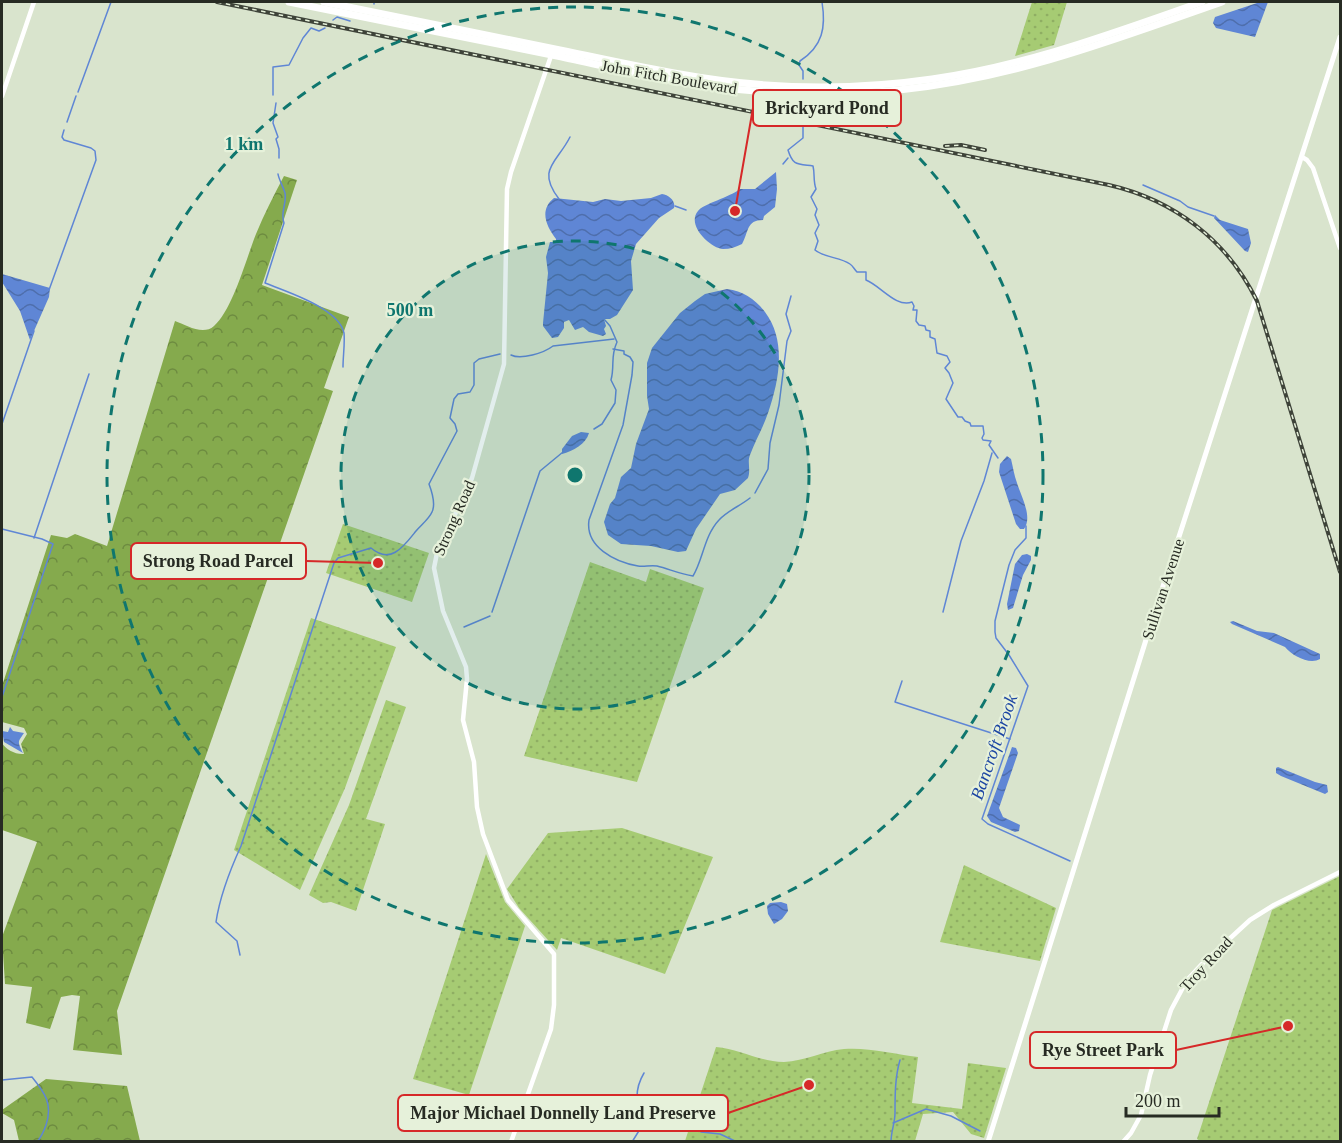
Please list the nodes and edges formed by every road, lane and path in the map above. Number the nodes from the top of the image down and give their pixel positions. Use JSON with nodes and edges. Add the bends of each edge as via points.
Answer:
{"nodes":[{"id":1,"x":34,"y":2,"type":"edge"},
{"id":2,"x":289,"y":2,"type":"edge"},
{"id":3,"x":324,"y":2,"type":"edge"},
{"id":4,"x":1202,"y":2,"type":"edge"},
{"id":5,"x":1222,"y":2,"type":"edge"},
{"id":6,"x":1142,"y":27,"type":"junction"},
{"id":7,"x":1341,"y":37,"type":"edge"},
{"id":8,"x":552,"y":52,"type":"junction"},
{"id":9,"x":2,"y":96,"type":"edge"},
{"id":10,"x":1302,"y":157,"type":"junction"},
{"id":11,"x":1341,"y":248,"type":"edge"},
{"id":12,"x":1341,"y":872,"type":"edge"},
{"id":13,"x":511,"y":1142,"type":"edge"},
{"id":14,"x":987,"y":1142,"type":"edge"},
{"id":15,"x":1123,"y":1142,"type":"edge"}],
"edges":[{"from":1,"to":9,"type":"street"},
{"from":2,"to":8,"type":"highway","name":"John Fitch Boulevard"},
{"from":3,"to":8,"type":"highway","name":"John Fitch Boulevard"},
{"from":4,"to":6,"type":"highway","name":"John Fitch Boulevard"},
{"from":5,"to":6,"type":"highway","name":"John Fitch Boulevard"},
{"from":6,"to":8,"type":"highway","name":"John Fitch Boulevard","via":[[936,82],[806,94],[678,81]]},
{"from":7,"to":10,"type":"main road","name":"Sullivan Avenue"},
{"from":8,"to":13,"type":"street","name":"Strong Road","via":[[507,189],[504,364],[472,478],[437,553],[434,568],[443,611],[466,667],[463,720],[474,762],[483,834],[508,900],[554,954],[551,1029]]},
{"from":10,"to":11,"type":"street","via":[[1313,168]]},
{"from":10,"to":14,"type":"main road","name":"Sullivan Avenue"},
{"from":12,"to":15,"type":"street","name":"Troy Road","via":[[1250,920],[1187,980],[1171,1010],[1141,1114]]}]}
